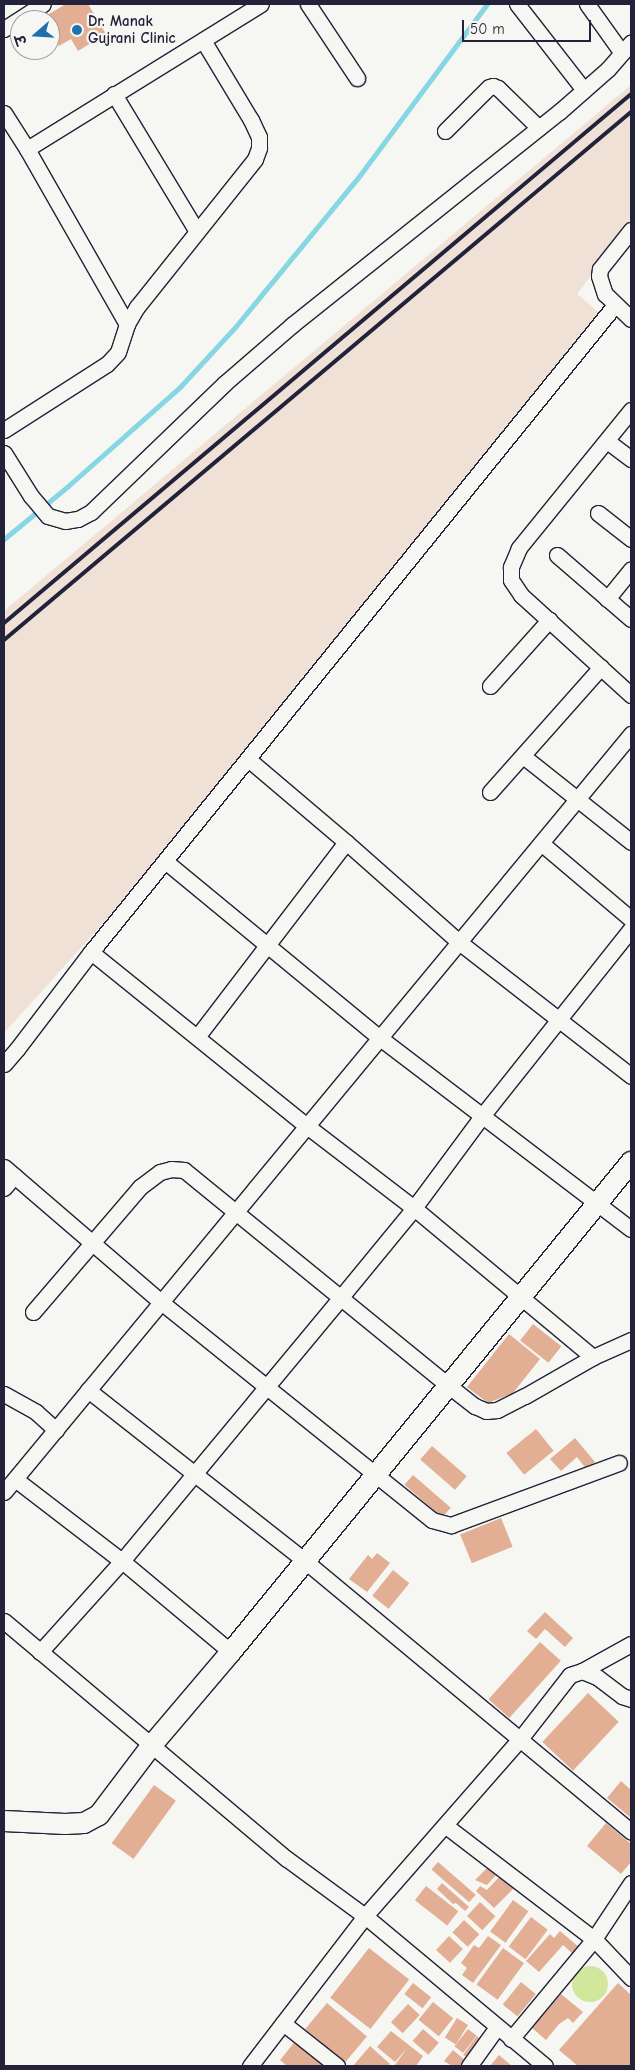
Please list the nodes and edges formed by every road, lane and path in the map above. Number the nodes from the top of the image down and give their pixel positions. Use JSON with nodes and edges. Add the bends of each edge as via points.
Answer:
{"nodes":[{"id":1,"x":43,"y":4,"type":"edge"},
{"id":2,"x":260,"y":4,"type":"edge"},
{"id":3,"x":308,"y":4,"type":"edge"},
{"id":4,"x":517,"y":4,"type":"edge"},
{"id":5,"x":588,"y":4,"type":"edge"},
{"id":6,"x":4,"y":29,"type":"edge"},
{"id":7,"x":203,"y":40,"type":"junction"},
{"id":8,"x":627,"y":48,"type":"edge"},
{"id":9,"x":357,"y":78,"type":"dead end"},
{"id":10,"x":584,"y":90,"type":"junction"},
{"id":11,"x":114,"y":94,"type":"junction"},
{"id":12,"x":4,"y":113,"type":"edge"},
{"id":13,"x":539,"y":128,"type":"junction"},
{"id":14,"x":445,"y":130,"type":"dead end"},
{"id":15,"x":27,"y":149,"type":"junction"},
{"id":16,"x":196,"y":230,"type":"junction"},
{"id":17,"x":631,"y":230,"type":"edge"},
{"id":18,"x":615,"y":305,"type":"junction"},
{"id":19,"x":631,"y":319,"type":"edge"},
{"id":20,"x":126,"y":324,"type":"junction"},
{"id":21,"x":631,"y":410,"type":"edge"},
{"id":22,"x":4,"y":430,"type":"edge"},
{"id":23,"x":607,"y":441,"type":"junction"},
{"id":24,"x":4,"y":453,"type":"edge"},
{"id":25,"x":631,"y":459,"type":"edge"},
{"id":26,"x":598,"y":513,"type":"dead end"},
{"id":27,"x":631,"y":539,"type":"edge"},
{"id":28,"x":556,"y":555,"type":"dead end"},
{"id":29,"x":631,"y":569,"type":"edge"},
{"id":30,"x":607,"y":599,"type":"junction"},
{"id":31,"x":631,"y":619,"type":"edge"},
{"id":32,"x":549,"y":620,"type":"junction"},
{"id":33,"x":601,"y":667,"type":"junction"},
{"id":34,"x":490,"y":686,"type":"dead end"},
{"id":35,"x":631,"y":694,"type":"edge"},
{"id":36,"x":631,"y":734,"type":"edge"},
{"id":37,"x":523,"y":756,"type":"junction"},
{"id":38,"x":248,"y":759,"type":"junction"},
{"id":39,"x":490,"y":792,"type":"dead end"},
{"id":40,"x":576,"y":801,"type":"junction"},
{"id":41,"x":346,"y":842,"type":"junction"},
{"id":42,"x":631,"y":842,"type":"edge"},
{"id":43,"x":541,"y":843,"type":"junction"},
{"id":44,"x":165,"y":861,"type":"junction"},
{"id":45,"x":631,"y":919,"type":"edge"},
{"id":46,"x":631,"y":929,"type":"edge"},
{"id":47,"x":459,"y":942,"type":"junction"},
{"id":48,"x":268,"y":944,"type":"junction"},
{"id":49,"x":91,"y":952,"type":"junction"},
{"id":50,"x":558,"y":1019,"type":"junction"},
{"id":51,"x":197,"y":1037,"type":"junction"},
{"id":52,"x":380,"y":1038,"type":"junction"},
{"id":53,"x":4,"y":1064,"type":"edge"},
{"id":54,"x":631,"y":1076,"type":"edge"},
{"id":55,"x":482,"y":1116,"type":"junction"},
{"id":56,"x":307,"y":1126,"type":"junction"},
{"id":57,"x":631,"y":1162,"type":"edge"},
{"id":58,"x":9,"y":1172,"type":"edge"},
{"id":59,"x":4,"y":1188,"type":"edge"},
{"id":60,"x":598,"y":1203,"type":"junction"},
{"id":61,"x":414,"y":1208,"type":"junction"},
{"id":62,"x":237,"y":1211,"type":"junction"},
{"id":63,"x":631,"y":1229,"type":"edge"},
{"id":64,"x":92,"y":1241,"type":"junction"},
{"id":65,"x":340,"y":1297,"type":"junction"},
{"id":66,"x":521,"y":1298,"type":"junction"},
{"id":67,"x":161,"y":1302,"type":"junction"},
{"id":68,"x":32,"y":1312,"type":"dead end"},
{"id":69,"x":631,"y":1340,"type":"edge"},
{"id":70,"x":593,"y":1356,"type":"junction"},
{"id":71,"x":449,"y":1386,"type":"junction"},
{"id":72,"x":266,"y":1388,"type":"junction"},
{"id":73,"x":88,"y":1390,"type":"junction"},
{"id":74,"x":4,"y":1394,"type":"edge"},
{"id":75,"x":56,"y":1430,"type":"junction"},
{"id":76,"x":619,"y":1463,"type":"dead end"},
{"id":77,"x":194,"y":1475,"type":"junction"},
{"id":78,"x":375,"y":1476,"type":"junction"},
{"id":79,"x":15,"y":1479,"type":"junction"},
{"id":80,"x":4,"y":1492,"type":"edge"},
{"id":81,"x":122,"y":1561,"type":"junction"},
{"id":82,"x":305,"y":1562,"type":"junction"},
{"id":83,"x":4,"y":1621,"type":"edge"},
{"id":84,"x":631,"y":1644,"type":"edge"},
{"id":85,"x":40,"y":1652,"type":"junction"},
{"id":86,"x":231,"y":1652,"type":"junction"},
{"id":87,"x":582,"y":1671,"type":"junction"},
{"id":88,"x":631,"y":1699,"type":"edge"},
{"id":89,"x":520,"y":1739,"type":"junction"},
{"id":90,"x":152,"y":1745,"type":"junction"},
{"id":91,"x":4,"y":1821,"type":"edge"},
{"id":92,"x":446,"y":1826,"type":"junction"},
{"id":93,"x":631,"y":1832,"type":"edge"},
{"id":94,"x":631,"y":1884,"type":"edge"},
{"id":95,"x":365,"y":1916,"type":"junction"},
{"id":96,"x":594,"y":1939,"type":"junction"},
{"id":97,"x":631,"y":1978,"type":"edge"},
{"id":98,"x":283,"y":2023,"type":"junction"},
{"id":99,"x":497,"y":2027,"type":"junction"},
{"id":100,"x":511,"y":2039,"type":"junction"},
{"id":101,"x":250,"y":2066,"type":"edge"},
{"id":102,"x":337,"y":2066,"type":"edge"},
{"id":103,"x":469,"y":2066,"type":"edge"},
{"id":104,"x":545,"y":2066,"type":"edge"}],
"edges":[{"from":1,"to":6,"type":"street"},
{"from":2,"to":7,"type":"street"},
{"from":3,"to":9,"type":"street"},
{"from":4,"to":10,"type":"street"},
{"from":5,"to":8,"type":"street"},
{"from":7,"to":11,"type":"street"},
{"from":7,"to":16,"type":"street","via":[[251,120],[259,137],[259,148],[255,158]]},
{"from":8,"to":10,"type":"street"},
{"from":10,"to":13,"type":"street"},
{"from":11,"to":15,"type":"street"},
{"from":11,"to":16,"type":"street"},
{"from":12,"to":15,"type":"street"},
{"from":13,"to":14,"type":"street","via":[[493,86]]},
{"from":13,"to":24,"type":"street","via":[[292,325],[225,383],[91,512],[65,521],[48,516]]},
{"from":15,"to":20,"type":"street"},
{"from":16,"to":20,"type":"street"},
{"from":17,"to":18,"type":"street","via":[[600,268],[600,286]]},
{"from":18,"to":19,"type":"street"},
{"from":18,"to":38,"type":"street"},
{"from":20,"to":22,"type":"street","via":[[118,352],[107,364]]},
{"from":21,"to":23,"type":"street"},
{"from":23,"to":25,"type":"street"},
{"from":23,"to":32,"type":"street","via":[[519,548],[511,567],[511,580],[521,595]]},
{"from":26,"to":27,"type":"street"},
{"from":28,"to":30,"type":"street"},
{"from":29,"to":30,"type":"street"},
{"from":30,"to":31,"type":"street"},
{"from":32,"to":33,"type":"street"},
{"from":32,"to":34,"type":"street"},
{"from":33,"to":35,"type":"street"},
{"from":33,"to":37,"type":"street"},
{"from":36,"to":40,"type":"street"},
{"from":37,"to":39,"type":"street"},
{"from":37,"to":40,"type":"street"},
{"from":38,"to":41,"type":"street"},
{"from":38,"to":44,"type":"street"},
{"from":40,"to":42,"type":"street"},
{"from":40,"to":43,"type":"street"},
{"from":41,"to":47,"type":"street"},
{"from":41,"to":48,"type":"street"},
{"from":43,"to":45,"type":"street"},
{"from":43,"to":47,"type":"street"},
{"from":44,"to":48,"type":"street"},
{"from":44,"to":49,"type":"street"},
{"from":46,"to":50,"type":"street"},
{"from":47,"to":50,"type":"street"},
{"from":47,"to":52,"type":"street"},
{"from":48,"to":51,"type":"street"},
{"from":48,"to":52,"type":"street"},
{"from":49,"to":51,"type":"street"},
{"from":49,"to":53,"type":"street"},
{"from":50,"to":54,"type":"street"},
{"from":50,"to":55,"type":"street"},
{"from":51,"to":56,"type":"street"},
{"from":52,"to":55,"type":"street"},
{"from":52,"to":56,"type":"street"},
{"from":55,"to":60,"type":"street"},
{"from":55,"to":61,"type":"street"},
{"from":56,"to":61,"type":"street"},
{"from":56,"to":62,"type":"street"},
{"from":57,"to":60,"type":"street"},
{"from":58,"to":59,"type":"street"},
{"from":58,"to":64,"type":"street"},
{"from":60,"to":63,"type":"street"},
{"from":60,"to":66,"type":"street"},
{"from":61,"to":65,"type":"street"},
{"from":61,"to":66,"type":"street"},
{"from":62,"to":64,"type":"street","via":[[184,1170],[171,1169],[160,1172],[140,1187]]},
{"from":62,"to":65,"type":"street"},
{"from":62,"to":67,"type":"street"},
{"from":64,"to":67,"type":"street"},
{"from":64,"to":68,"type":"street"},
{"from":65,"to":71,"type":"street"},
{"from":65,"to":72,"type":"street"},
{"from":66,"to":70,"type":"street"},
{"from":66,"to":71,"type":"street"},
{"from":67,"to":72,"type":"street"},
{"from":67,"to":73,"type":"street"},
{"from":69,"to":70,"type":"street"},
{"from":70,"to":71,"type":"street","via":[[497,1410],[486,1411],[475,1406]]},
{"from":71,"to":78,"type":"street"},
{"from":72,"to":77,"type":"street"},
{"from":72,"to":78,"type":"street"},
{"from":73,"to":75,"type":"street"},
{"from":73,"to":77,"type":"street"},
{"from":74,"to":75,"type":"street","via":[[36,1412]]},
{"from":75,"to":79,"type":"street"},
{"from":76,"to":78,"type":"street","via":[[451,1525],[432,1520]]},
{"from":77,"to":81,"type":"street"},
{"from":77,"to":82,"type":"street"},
{"from":78,"to":82,"type":"street"},
{"from":79,"to":80,"type":"street"},
{"from":79,"to":81,"type":"street"},
{"from":81,"to":85,"type":"street"},
{"from":81,"to":86,"type":"street"},
{"from":82,"to":86,"type":"street"},
{"from":82,"to":89,"type":"street"},
{"from":83,"to":85,"type":"street"},
{"from":84,"to":87,"type":"street"},
{"from":85,"to":90,"type":"street"},
{"from":86,"to":90,"type":"street"},
{"from":87,"to":88,"type":"street"},
{"from":87,"to":89,"type":"street","via":[[570,1675]]},
{"from":89,"to":92,"type":"street"},
{"from":89,"to":93,"type":"street"},
{"from":90,"to":91,"type":"street","via":[[99,1815],[84,1823]]},
{"from":90,"to":95,"type":"street","via":[[287,1859]]},
{"from":92,"to":95,"type":"street"},
{"from":92,"to":96,"type":"street"},
{"from":94,"to":96,"type":"street"},
{"from":95,"to":98,"type":"street"},
{"from":95,"to":99,"type":"street"},
{"from":96,"to":97,"type":"street"},
{"from":96,"to":100,"type":"street"},
{"from":98,"to":101,"type":"street"},
{"from":98,"to":102,"type":"street"},
{"from":99,"to":100,"type":"street"},
{"from":99,"to":103,"type":"street"},
{"from":100,"to":104,"type":"street"}]}
